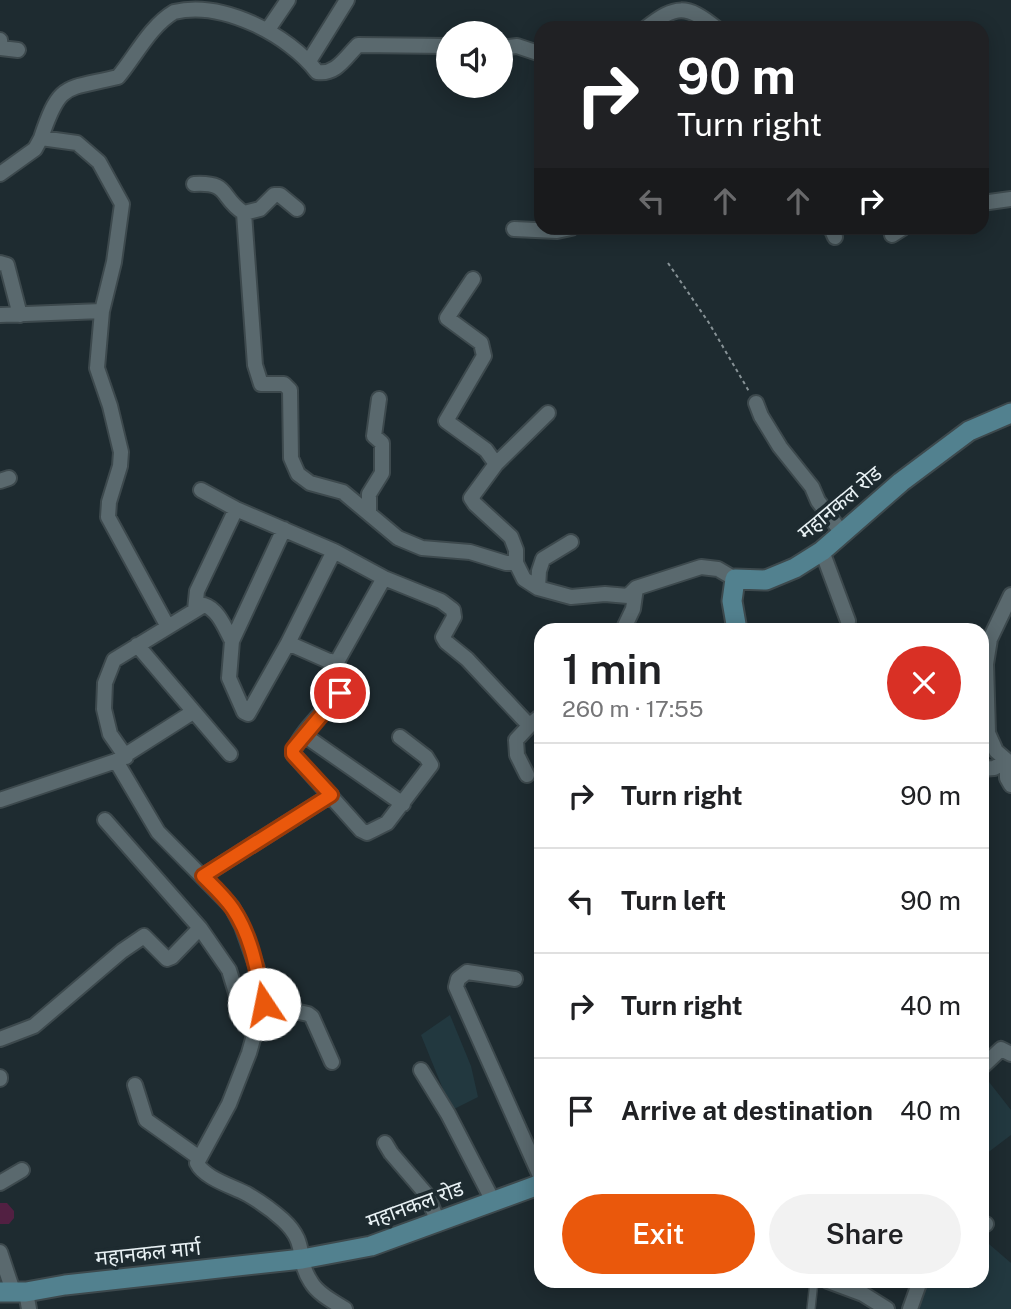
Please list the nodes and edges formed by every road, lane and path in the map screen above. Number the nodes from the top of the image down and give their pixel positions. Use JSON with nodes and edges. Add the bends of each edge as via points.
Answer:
{"nodes":[{"id":1,"x":288,"y":0,"type":"edge"},
{"id":2,"x":347,"y":0,"type":"edge"},
{"id":3,"x":202,"y":1,"type":"edge"},
{"id":4,"x":655,"y":21,"type":"edge"},
{"id":5,"x":703,"y":21,"type":"edge"},
{"id":6,"x":269,"y":28,"type":"junction"},
{"id":7,"x":0,"y":40,"type":"edge"},
{"id":8,"x":436,"y":46,"type":"edge"},
{"id":9,"x":513,"y":46,"type":"edge"},
{"id":10,"x":19,"y":50,"type":"dead end"},
{"id":11,"x":534,"y":52,"type":"edge"},
{"id":12,"x":309,"y":61,"type":"junction"},
{"id":13,"x":41,"y":138,"type":"junction"},
{"id":14,"x":0,"y":174,"type":"edge"},
{"id":15,"x":194,"y":184,"type":"dead end"},
{"id":16,"x":1011,"y":199,"type":"edge"},
{"id":17,"x":989,"y":202,"type":"edge"},
{"id":18,"x":297,"y":209,"type":"dead end"},
{"id":19,"x":244,"y":213,"type":"junction"},
{"id":20,"x":514,"y":229,"type":"dead end"},
{"id":21,"x":534,"y":230,"type":"edge"},
{"id":22,"x":0,"y":263,"type":"edge"},
{"id":23,"x":668,"y":263,"type":"dead end"},
{"id":24,"x":473,"y":279,"type":"dead end"},
{"id":25,"x":102,"y":310,"type":"junction"},
{"id":26,"x":0,"y":315,"type":"edge"},
{"id":27,"x":20,"y":315,"type":"junction"},
{"id":28,"x":379,"y":399,"type":"dead end"},
{"id":29,"x":756,"y":403,"type":"joint"},
{"id":30,"x":548,"y":413,"type":"dead end"},
{"id":31,"x":1011,"y":413,"type":"edge"},
{"id":32,"x":496,"y":464,"type":"junction"},
{"id":33,"x":201,"y":490,"type":"dead end"},
{"id":34,"x":236,"y":509,"type":"junction"},
{"id":35,"x":369,"y":513,"type":"junction"},
{"id":36,"x":284,"y":528,"type":"junction"},
{"id":37,"x":842,"y":533,"type":"junction"},
{"id":38,"x":571,"y":542,"type":"dead end"},
{"id":39,"x":334,"y":551,"type":"junction"},
{"id":40,"x":822,"y":551,"type":"junction"},
{"id":41,"x":516,"y":563,"type":"junction"},
{"id":42,"x":384,"y":578,"type":"junction"},
{"id":43,"x":736,"y":579,"type":"junction"},
{"id":44,"x":538,"y":588,"type":"junction"},
{"id":45,"x":636,"y":588,"type":"junction"},
{"id":46,"x":1011,"y":595,"type":"edge"},
{"id":47,"x":195,"y":610,"type":"junction"},
{"id":48,"x":848,"y":621,"type":"dead end"},
{"id":49,"x":626,"y":623,"type":"edge"},
{"id":50,"x":736,"y":623,"type":"edge"},
{"id":51,"x":168,"y":627,"type":"junction"},
{"id":52,"x":232,"y":640,"type":"junction"},
{"id":53,"x":288,"y":643,"type":"junction"},
{"id":54,"x":137,"y":645,"type":"junction"},
{"id":55,"x":989,"y":645,"type":"edge"},
{"id":56,"x":340,"y":693,"type":"dead end"},
{"id":57,"x":193,"y":712,"type":"junction"},
{"id":58,"x":534,"y":720,"type":"edge"},
{"id":59,"x":534,"y":722,"type":"edge"},
{"id":60,"x":304,"y":735,"type":"junction"},
{"id":61,"x":989,"y":735,"type":"edge"},
{"id":62,"x":400,"y":737,"type":"dead end"},
{"id":63,"x":230,"y":754,"type":"dead end"},
{"id":64,"x":121,"y":759,"type":"junction"},
{"id":65,"x":1009,"y":763,"type":"edge"},
{"id":66,"x":989,"y":768,"type":"edge"},
{"id":67,"x":527,"y":775,"type":"dead end"},
{"id":68,"x":1011,"y":785,"type":"edge"},
{"id":69,"x":331,"y":795,"type":"junction"},
{"id":70,"x":0,"y":800,"type":"edge"},
{"id":71,"x":403,"y":804,"type":"junction"},
{"id":72,"x":105,"y":820,"type":"dead end"},
{"id":73,"x":203,"y":876,"type":"junction"},
{"id":74,"x":200,"y":928,"type":"junction"},
{"id":75,"x":515,"y":979,"type":"dead end"},
{"id":76,"x":264,"y":1004,"type":"junction"},
{"id":77,"x":236,"y":1014,"type":"dead end"},
{"id":78,"x":0,"y":1039,"type":"edge"},
{"id":79,"x":1011,"y":1054,"type":"edge"},
{"id":80,"x":989,"y":1060,"type":"edge"},
{"id":81,"x":332,"y":1062,"type":"dead end"},
{"id":82,"x":421,"y":1070,"type":"dead end"},
{"id":83,"x":135,"y":1085,"type":"dead end"},
{"id":84,"x":385,"y":1143,"type":"dead end"},
{"id":85,"x":198,"y":1157,"type":"junction"},
{"id":86,"x":534,"y":1162,"type":"edge"},
{"id":87,"x":22,"y":1170,"type":"dead end"},
{"id":88,"x":0,"y":1183,"type":"edge"},
{"id":89,"x":534,"y":1186,"type":"edge"},
{"id":90,"x":493,"y":1201,"type":"junction"},
{"id":91,"x":438,"y":1222,"type":"junction"},
{"id":92,"x":0,"y":1252,"type":"edge"},
{"id":93,"x":302,"y":1259,"type":"junction"},
{"id":94,"x":813,"y":1288,"type":"edge"},
{"id":95,"x":847,"y":1288,"type":"edge"},
{"id":96,"x":918,"y":1288,"type":"edge"},
{"id":97,"x":17,"y":1296,"type":"edge"},
{"id":98,"x":345,"y":1309,"type":"edge"},
{"id":99,"x":811,"y":1309,"type":"edge"},
{"id":100,"x":887,"y":1309,"type":"edge"},
{"id":101,"x":910,"y":1309,"type":"edge"}],
"edges":[{"from":1,"to":6,"type":"street"},
{"from":2,"to":12,"type":"street"},
{"from":3,"to":6,"type":"street","via":[[236,10]]},
{"from":3,"to":13,"type":"street","via":[[172,13],[118,77],[71,87],[55,101]]},
{"from":4,"to":5,"type":"street","via":[[676,9]]},
{"from":6,"to":12,"type":"street"},
{"from":7,"to":10,"type":"street","via":[[1,48]]},
{"from":8,"to":12,"type":"street","via":[[358,46],[327,74],[317,72]]},
{"from":9,"to":11,"type":"street"},
{"from":13,"to":14,"type":"street","via":[[35,149]]},
{"from":13,"to":25,"type":"street","via":[[77,143],[99,162],[122,204]]},
{"from":15,"to":19,"type":"street","via":[[218,186]]},
{"from":16,"to":17,"type":"street"},
{"from":18,"to":19,"type":"street","via":[[274,195],[260,209]]},
{"from":19,"to":35,"type":"street","via":[[258,380],[284,384],[290,390],[291,458],[299,474],[343,492]]},
{"from":20,"to":21,"type":"street"},
{"from":22,"to":27,"type":"street","via":[[7,265]]},
{"from":23,"to":29,"type":"path"},
{"from":24,"to":32,"type":"street","via":[[447,318],[481,343],[484,356],[446,419],[486,450]]},
{"from":25,"to":27,"type":"street"},
{"from":25,"to":51,"type":"street","via":[[97,368],[121,452],[108,517]]},
{"from":26,"to":27,"type":"street"},
{"from":28,"to":35,"type":"street","via":[[374,436],[382,443],[382,473],[369,494]]},
{"from":29,"to":37,"type":"street","via":[[780,447]]},
{"from":30,"to":32,"type":"street"},
{"from":31,"to":37,"type":"main road","name":"महानकल रोड","via":[[969,431]]},
{"from":32,"to":41,"type":"street","via":[[471,498],[511,537]]},
{"from":33,"to":34,"type":"street"},
{"from":34,"to":36,"type":"street"},
{"from":34,"to":47,"type":"street","via":[[197,591]]},
{"from":35,"to":41,"type":"street","via":[[398,538],[422,548],[470,552]]},
{"from":36,"to":39,"type":"street"},
{"from":36,"to":52,"type":"street"},
{"from":37,"to":40,"type":"main road","name":"महानकल रोड"},
{"from":38,"to":44,"type":"street","via":[[543,559]]},
{"from":39,"to":42,"type":"street"},
{"from":39,"to":53,"type":"street"},
{"from":40,"to":43,"type":"main road","name":"महानकल रोड","via":[[766,580]]},
{"from":40,"to":48,"type":"street"},
{"from":41,"to":44,"type":"street","via":[[524,579]]},
{"from":42,"to":53,"type":"street","via":[[338,660],[331,662]]},
{"from":42,"to":58,"type":"street","via":[[453,610],[443,637],[446,642],[526,722]]},
{"from":43,"to":45,"type":"street","via":[[718,569],[701,567]]},
{"from":43,"to":50,"type":"main road","via":[[732,601]]},
{"from":44,"to":45,"type":"street","via":[[571,597],[628,596]]},
{"from":45,"to":49,"type":"street"},
{"from":46,"to":55,"type":"street"},
{"from":47,"to":51,"type":"street"},
{"from":47,"to":52,"type":"street","via":[[209,605]]},
{"from":51,"to":54,"type":"street"},
{"from":52,"to":53,"type":"street","via":[[229,678],[248,714]]},
{"from":54,"to":57,"type":"street"},
{"from":54,"to":64,"type":"street","via":[[114,660],[105,683],[104,709]]},
{"from":56,"to":60,"type":"street"},
{"from":57,"to":63,"type":"street"},
{"from":57,"to":64,"type":"street"},
{"from":59,"to":67,"type":"street","via":[[516,740],[517,755]]},
{"from":60,"to":69,"type":"street","via":[[293,754]]},
{"from":60,"to":71,"type":"street"},
{"from":61,"to":65,"type":"street","via":[[996,751]]},
{"from":62,"to":71,"type":"street","via":[[431,765]]},
{"from":64,"to":70,"type":"street"},
{"from":64,"to":73,"type":"street","via":[[158,832]]},
{"from":65,"to":66,"type":"street"},
{"from":65,"to":68,"type":"street"},
{"from":69,"to":71,"type":"street","via":[[367,832],[387,823]]},
{"from":69,"to":73,"type":"street"},
{"from":72,"to":74,"type":"street"},
{"from":73,"to":76,"type":"street","via":[[232,907],[242,926]]},
{"from":74,"to":77,"type":"street","via":[[229,970],[237,996]]},
{"from":74,"to":78,"type":"street","via":[[167,959],[144,936],[34,1026]]},
{"from":75,"to":86,"type":"street","via":[[467,972],[456,987]]},
{"from":76,"to":81,"type":"street","via":[[312,1017]]},
{"from":76,"to":85,"type":"street","via":[[229,1104]]},
{"from":79,"to":80,"type":"street","via":[[1001,1049]]},
{"from":82,"to":90,"type":"street"},
{"from":83,"to":85,"type":"street","via":[[146,1120]]},
{"from":84,"to":91,"type":"street","via":[[426,1195]]},
{"from":85,"to":93,"type":"street","via":[[199,1167],[249,1195],[293,1229],[301,1243]]},
{"from":87,"to":88,"type":"street"},
{"from":89,"to":90,"type":"main road","name":"महानकल रोड"},
{"from":90,"to":91,"type":"main road","name":"महानकल रोड"},
{"from":91,"to":93,"type":"main road","name":"महानकल रोड","via":[[371,1246]]},
{"from":92,"to":97,"type":"street"},
{"from":93,"to":97,"type":"main road","name":"महानकल मार्ग","via":[[65,1285]]},
{"from":93,"to":98,"type":"street","via":[[316,1289]]},
{"from":94,"to":99,"type":"lane"},
{"from":95,"to":100,"type":"street"},
{"from":96,"to":101,"type":"street"}]}
